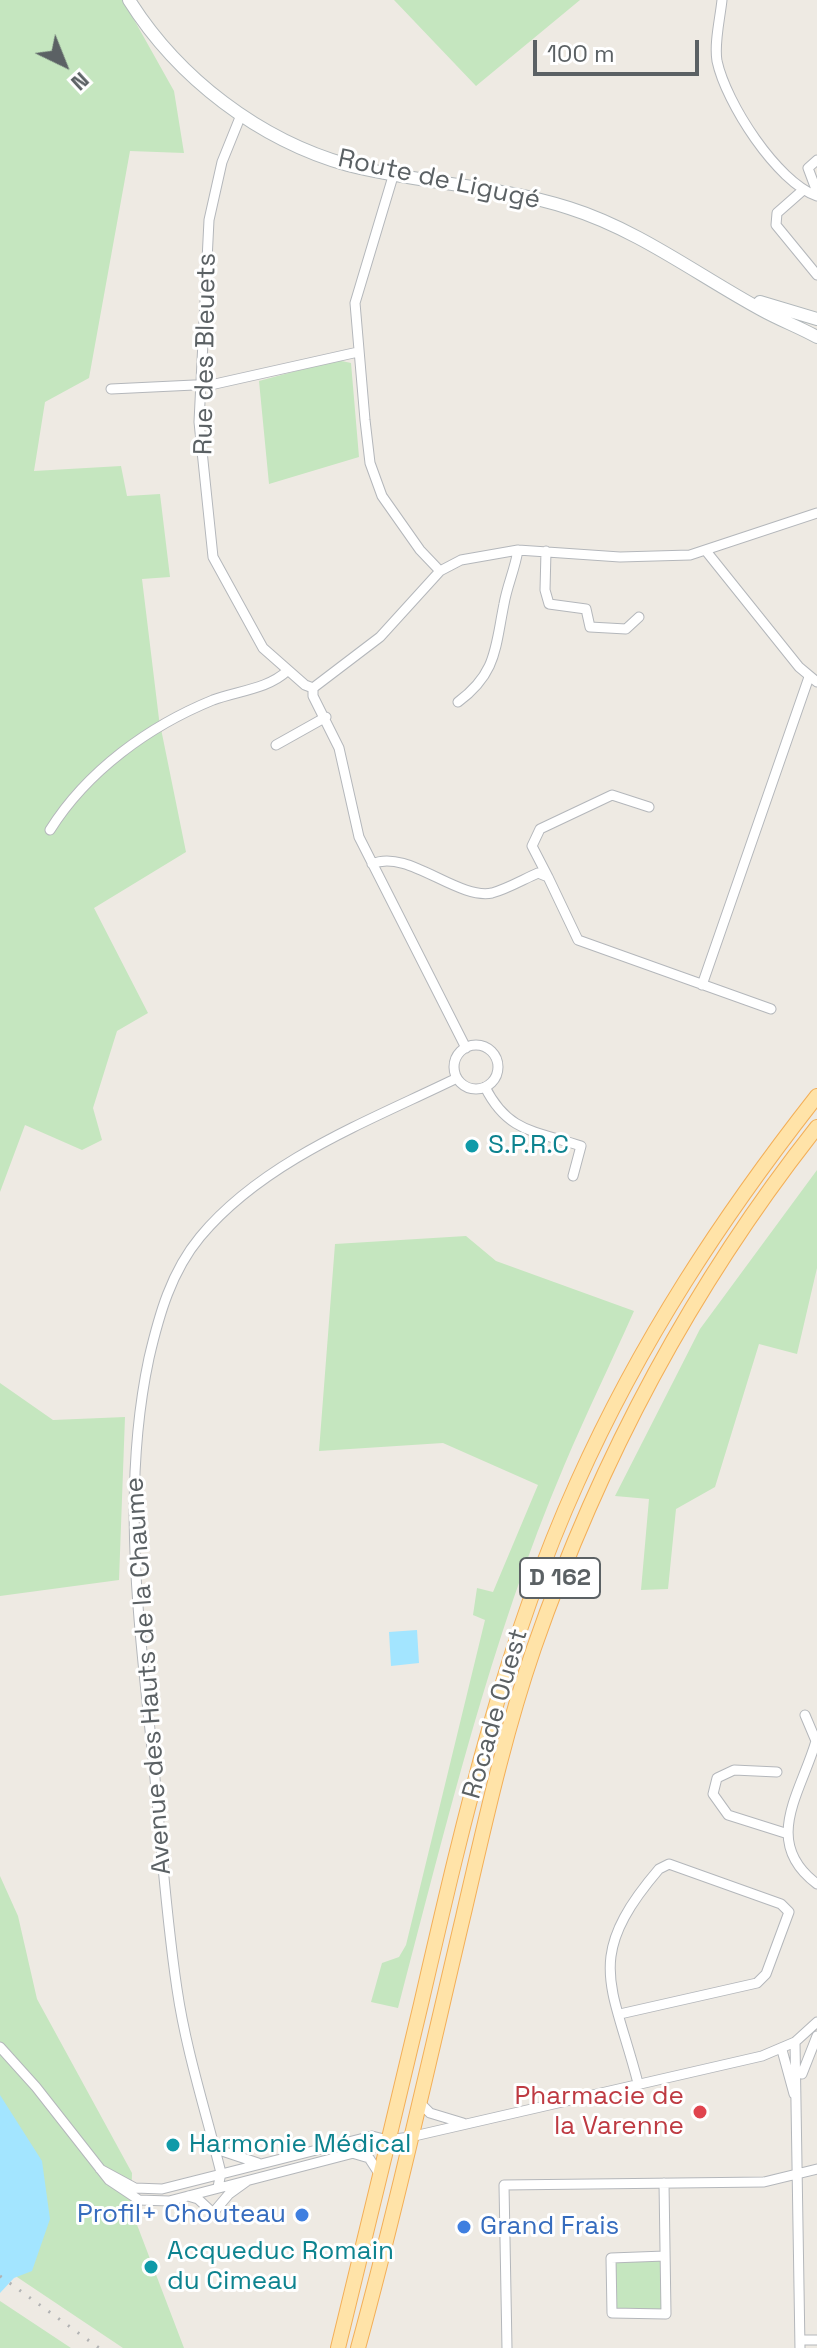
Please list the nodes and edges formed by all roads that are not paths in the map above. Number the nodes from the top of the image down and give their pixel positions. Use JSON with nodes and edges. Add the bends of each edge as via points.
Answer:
{"nodes":[{"id":1,"x":129,"y":0,"type":"edge"},
{"id":2,"x":722,"y":0,"type":"edge"},
{"id":3,"x":241,"y":115,"type":"junction"},
{"id":4,"x":817,"y":160,"type":"edge"},
{"id":5,"x":394,"y":173,"type":"junction"},
{"id":6,"x":802,"y":191,"type":"junction"},
{"id":7,"x":817,"y":194,"type":"edge"},
{"id":8,"x":817,"y":275,"type":"edge"},
{"id":9,"x":738,"y":294,"type":"junction"},
{"id":10,"x":817,"y":319,"type":"edge"},
{"id":11,"x":817,"y":337,"type":"edge"},
{"id":12,"x":358,"y":352,"type":"junction"},
{"id":13,"x":202,"y":385,"type":"junction"},
{"id":14,"x":111,"y":389,"type":"dead end"},
{"id":15,"x":817,"y":513,"type":"edge"},
{"id":16,"x":518,"y":550,"type":"junction"},
{"id":17,"x":546,"y":551,"type":"junction"},
{"id":18,"x":706,"y":551,"type":"junction"},
{"id":19,"x":440,"y":571,"type":"junction"},
{"id":20,"x":639,"y":617,"type":"dead end"},
{"id":21,"x":287,"y":671,"type":"junction"},
{"id":22,"x":813,"y":679,"type":"edge"},
{"id":23,"x":313,"y":688,"type":"junction"},
{"id":24,"x":458,"y":702,"type":"dead end"},
{"id":25,"x":326,"y":717,"type":"junction"},
{"id":26,"x":276,"y":745,"type":"dead end"},
{"id":27,"x":649,"y":807,"type":"dead end"},
{"id":28,"x":50,"y":830,"type":"dead end"},
{"id":29,"x":372,"y":864,"type":"junction"},
{"id":30,"x":548,"y":877,"type":"junction"},
{"id":31,"x":702,"y":985,"type":"junction"},
{"id":32,"x":771,"y":1009,"type":"dead end"},
{"id":33,"x":466,"y":1048,"type":"junction"},
{"id":34,"x":457,"y":1078,"type":"junction"},
{"id":35,"x":485,"y":1087,"type":"junction"},
{"id":36,"x":817,"y":1096,"type":"edge"},
{"id":37,"x":817,"y":1127,"type":"edge"},
{"id":38,"x":573,"y":1176,"type":"dead end"},
{"id":39,"x":805,"y":1715,"type":"dead end"},
{"id":40,"x":777,"y":1772,"type":"dead end"},
{"id":41,"x":785,"y":1833,"type":"junction"},
{"id":42,"x":817,"y":1884,"type":"edge"},
{"id":43,"x":620,"y":2014,"type":"junction"},
{"id":44,"x":817,"y":2022,"type":"edge"},
{"id":45,"x":817,"y":2036,"type":"edge"},
{"id":46,"x":795,"y":2042,"type":"junction"},
{"id":47,"x":0,"y":2047,"type":"edge"},
{"id":48,"x":782,"y":2050,"type":"junction"},
{"id":49,"x":638,"y":2083,"type":"junction"},
{"id":50,"x":796,"y":2101,"type":"junction"},
{"id":51,"x":419,"y":2102,"type":"junction"},
{"id":52,"x":463,"y":2123,"type":"junction"},
{"id":53,"x":410,"y":2137,"type":"junction"},
{"id":54,"x":388,"y":2140,"type":"junction"},
{"id":55,"x":216,"y":2149,"type":"junction"},
{"id":56,"x":352,"y":2153,"type":"junction"},
{"id":57,"x":259,"y":2163,"type":"junction"},
{"id":58,"x":100,"y":2169,"type":"junction"},
{"id":59,"x":817,"y":2169,"type":"edge"},
{"id":60,"x":221,"y":2173,"type":"junction"},
{"id":61,"x":798,"y":2174,"type":"junction"},
{"id":62,"x":380,"y":2175,"type":"junction"},
{"id":63,"x":253,"y":2177,"type":"junction"},
{"id":64,"x":664,"y":2183,"type":"junction"},
{"id":65,"x":218,"y":2187,"type":"junction"},
{"id":66,"x":186,"y":2196,"type":"junction"},
{"id":67,"x":665,"y":2256,"type":"junction"},
{"id":68,"x":817,"y":2340,"type":"edge"},
{"id":69,"x":800,"y":2344,"type":"edge"},
{"id":70,"x":338,"y":2348,"type":"edge"},
{"id":71,"x":358,"y":2348,"type":"edge"},
{"id":72,"x":507,"y":2348,"type":"edge"}],
"edges":[{"from":1,"to":3,"type":"street","name":"Route de Ligugé","via":[[179,64]]},
{"from":2,"to":6,"type":"street","via":[[716,58],[728,93]]},
{"from":3,"to":5,"type":"street","name":"Route de Ligugé","via":[[311,152]]},
{"from":3,"to":13,"type":"street","name":"Rue des Bleuets","via":[[222,162],[209,220]]},
{"from":4,"to":7,"type":"street","via":[[808,168]]},
{"from":5,"to":9,"type":"street","name":"Route de Ligugé","via":[[571,208],[616,226]]},
{"from":5,"to":12,"type":"street","via":[[357,291]]},
{"from":6,"to":7,"type":"street"},
{"from":6,"to":8,"type":"street","via":[[777,213],[776,225]]},
{"from":9,"to":10,"type":"street","name":"Route de Ligugé"},
{"from":9,"to":11,"type":"street","name":"Route de Ligugé"},
{"from":12,"to":13,"type":"street"},
{"from":12,"to":19,"type":"street","via":[[370,463],[378,485],[402,526]]},
{"from":13,"to":14,"type":"street"},
{"from":13,"to":21,"type":"street","name":"Rue des Bleuets","via":[[199,422],[213,557],[252,632]]},
{"from":15,"to":18,"type":"street"},
{"from":16,"to":17,"type":"street"},
{"from":16,"to":19,"type":"street","via":[[461,560]]},
{"from":16,"to":24,"type":"street","via":[[497,652],[486,675]]},
{"from":17,"to":18,"type":"street","via":[[641,557]]},
{"from":17,"to":20,"type":"street","via":[[549,604],[586,609],[590,627],[626,629]]},
{"from":18,"to":22,"type":"street"},
{"from":19,"to":23,"type":"street","via":[[380,637]]},
{"from":21,"to":23,"type":"street","name":"Rue des Bleuets"},
{"from":21,"to":28,"type":"street","via":[[278,680],[193,708],[152,730],[87,782]]},
{"from":22,"to":31,"type":"street"},
{"from":23,"to":25,"type":"street"},
{"from":25,"to":26,"type":"street"},
{"from":25,"to":29,"type":"street","via":[[339,748],[359,837]]},
{"from":27,"to":30,"type":"street","via":[[612,795],[540,829],[532,846]]},
{"from":29,"to":30,"type":"street","via":[[399,863],[477,892],[491,893],[538,873]]},
{"from":29,"to":33,"type":"street"},
{"from":30,"to":31,"type":"street","via":[[578,940]]},
{"from":31,"to":32,"type":"street"},
{"from":33,"to":34,"type":"street","via":[[454,1063]]},
{"from":33,"to":35,"type":"street","via":[[483,1046],[496,1059],[497,1073]]},
{"from":34,"to":35,"type":"street","via":[[467,1087]]},
{"from":34,"to":55,"type":"street","name":"Avenue des Hauts de la Chaume","via":[[248,1190],[200,1237],[169,1288],[157,1321],[140,1401],[132,1495],[144,1667],[177,1991]]},
{"from":35,"to":38,"type":"street","via":[[498,1113],[512,1124],[581,1146]]},
{"from":36,"to":54,"type":"main road","name":"Rocade Ouest","number":"D 162","via":[[716,1231],[665,1311],[576,1484],[514,1644],[489,1729]]},
{"from":37,"to":51,"type":"main road","name":"Rocade Ouest","number":"D 162","via":[[682,1320],[636,1405],[562,1571],[486,1816]]},
{"from":39,"to":41,"type":"street","via":[[816,1741]]},
{"from":40,"to":41,"type":"street","via":[[727,1771],[717,1778],[713,1794],[728,1815]]},
{"from":41,"to":42,"type":"street","via":[[794,1860]]},
{"from":43,"to":43,"type":"street","via":[[750,1987],[766,1974],[789,1912],[781,1904],[689,1870],[669,1864],[659,1869],[615,1931],[609,1984]]},
{"from":43,"to":49,"type":"street"},
{"from":44,"to":46,"type":"street"},
{"from":45,"to":50,"type":"street"},
{"from":46,"to":48,"type":"street"},
{"from":46,"to":50,"type":"street"},
{"from":47,"to":58,"type":"street"},
{"from":48,"to":49,"type":"street"},
{"from":48,"to":50,"type":"street"},
{"from":49,"to":52,"type":"street"},
{"from":50,"to":61,"type":"street"},
{"from":51,"to":52,"type":"street","via":[[430,2113]]},
{"from":51,"to":53,"type":"main road","name":"Rocade Ouest","number":"D 162"},
{"from":52,"to":53,"type":"street"},
{"from":53,"to":54,"type":"street"},
{"from":53,"to":71,"type":"main road","name":"Rocade Ouest","number":"D 162"},
{"from":54,"to":56,"type":"street"},
{"from":54,"to":57,"type":"street","via":[[372,2136]]},
{"from":54,"to":62,"type":"main road","name":"Rocade Ouest","number":"D 162"},
{"from":55,"to":57,"type":"street"},
{"from":55,"to":60,"type":"street","name":"Avenue des Hauts de la Chaume"},
{"from":56,"to":62,"type":"street","via":[[369,2158]]},
{"from":56,"to":63,"type":"street"},
{"from":57,"to":60,"type":"street"},
{"from":58,"to":60,"type":"street","via":[[148,2191]]},
{"from":58,"to":66,"type":"street","via":[[139,2200],[152,2203]]},
{"from":59,"to":61,"type":"street"},
{"from":60,"to":65,"type":"street","name":"Avenue des Hauts de la Chaume"},
{"from":61,"to":64,"type":"street","via":[[764,2182]]},
{"from":61,"to":69,"type":"street"},
{"from":62,"to":70,"type":"main road","name":"Rocade Ouest","number":"D 162"},
{"from":63,"to":65,"type":"street"},
{"from":63,"to":66,"type":"street","via":[[213,2213]]},
{"from":64,"to":67,"type":"street"},
{"from":64,"to":72,"type":"street","via":[[504,2185]]},
{"from":65,"to":66,"type":"street"},
{"from":67,"to":67,"type":"street","via":[[666,2314],[612,2313],[611,2258]]},
{"from":68,"to":69,"type":"street"}]}
